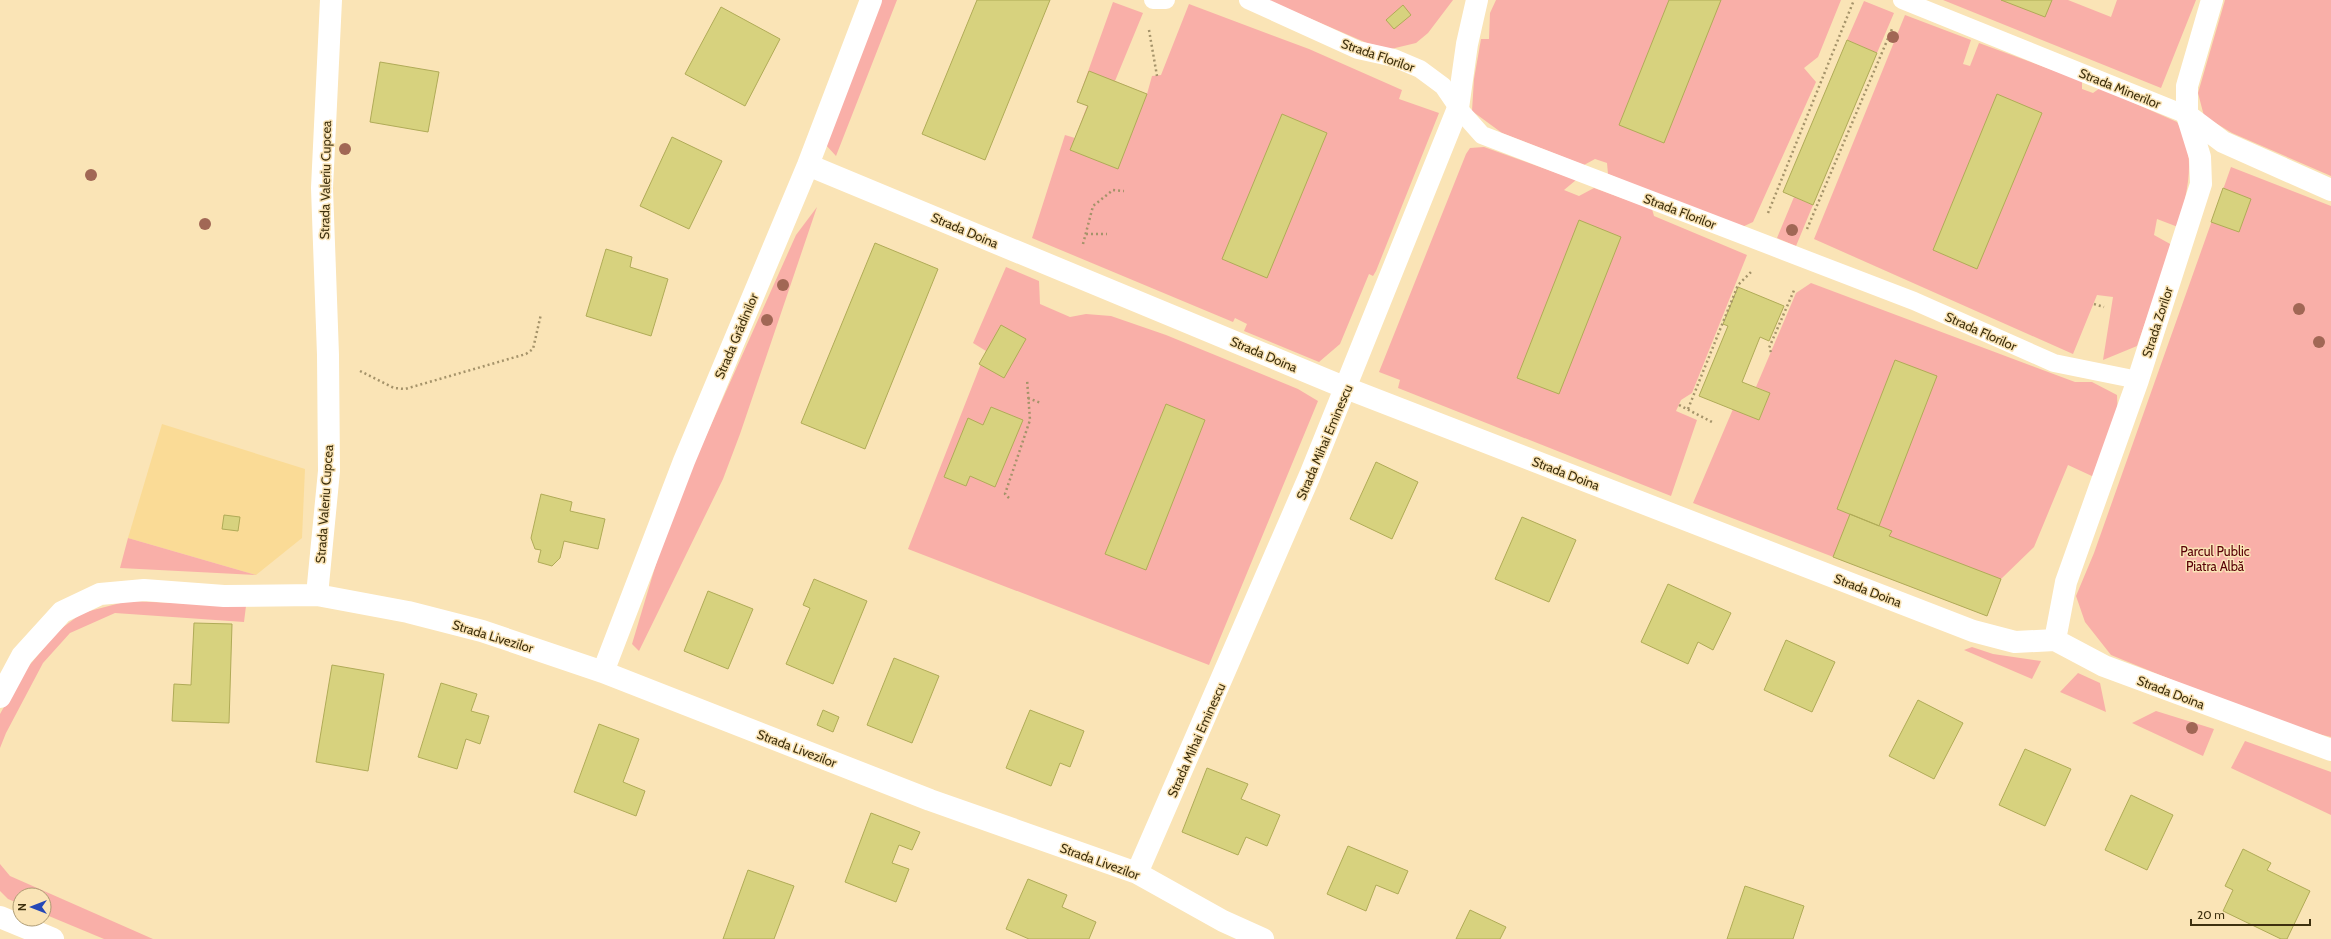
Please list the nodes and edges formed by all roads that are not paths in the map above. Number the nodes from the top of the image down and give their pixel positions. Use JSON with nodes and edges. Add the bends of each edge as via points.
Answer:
{"nodes":[{"id":1,"x":331,"y":0,"type":"edge"},
{"id":2,"x":871,"y":0,"type":"edge"},
{"id":3,"x":1153,"y":0,"type":"edge"},
{"id":4,"x":1166,"y":0,"type":"edge"},
{"id":5,"x":1248,"y":0,"type":"edge"},
{"id":6,"x":1477,"y":0,"type":"edge"},
{"id":7,"x":1903,"y":0,"type":"edge"},
{"id":8,"x":2212,"y":0,"type":"edge"},
{"id":9,"x":1458,"y":108,"type":"junction"},
{"id":10,"x":2187,"y":115,"type":"junction"},
{"id":11,"x":808,"y":165,"type":"junction"},
{"id":12,"x":2331,"y":190,"type":"edge"},
{"id":13,"x":2138,"y":380,"type":"junction"},
{"id":14,"x":1346,"y":388,"type":"junction"},
{"id":15,"x":317,"y":595,"type":"junction"},
{"id":16,"x":2055,"y":640,"type":"junction"},
{"id":17,"x":603,"y":672,"type":"junction"},
{"id":18,"x":0,"y":697,"type":"edge"},
{"id":19,"x":2331,"y":750,"type":"edge"},
{"id":20,"x":1137,"y":873,"type":"junction"},
{"id":21,"x":0,"y":917,"type":"edge"},
{"id":22,"x":53,"y":939,"type":"edge"},
{"id":23,"x":1263,"y":939,"type":"edge"}],
"edges":[{"from":1,"to":15,"type":"street","name":"Strada Valeriu Cupcea","via":[[322,188],[329,471]]},
{"from":2,"to":11,"type":"street","name":"Strada Grădinilor"},
{"from":3,"to":4,"type":"lane"},
{"from":5,"to":9,"type":"lane","name":"Strada Florilor","via":[[1358,50],[1394,58],[1420,69],[1443,86]]},
{"from":6,"to":9,"type":"street","name":"Strada Mihai Eminescu","via":[[1467,44]]},
{"from":7,"to":10,"type":"lane","name":"Strada Minerilor"},
{"from":8,"to":10,"type":"street","name":"Strada Zorilor","via":[[2186,86]]},
{"from":9,"to":13,"type":"lane","name":"Strada Florilor","via":[[1482,135],[1914,301],[2054,363]]},
{"from":9,"to":14,"type":"street","name":"Strada Mihai Eminescu"},
{"from":10,"to":12,"type":"street","name":"Strada Minerilor","via":[[2223,142]]},
{"from":10,"to":13,"type":"street","name":"Strada Zorilor","via":[[2200,157],[2201,184]]},
{"from":11,"to":14,"type":"street","name":"Strada Doina"},
{"from":11,"to":17,"type":"street","name":"Strada Grădinilor","via":[[684,461]]},
{"from":13,"to":16,"type":"street","name":"Strada Zorilor","via":[[2066,582]]},
{"from":14,"to":16,"type":"street","name":"Strada Doina","via":[[1973,631],[2014,642]]},
{"from":14,"to":20,"type":"street","name":"Strada Mihai Eminescu"},
{"from":15,"to":17,"type":"street","name":"Strada Livezilor","via":[[408,612],[482,631]]},
{"from":15,"to":18,"type":"street","via":[[224,596],[144,590],[100,594],[62,612],[22,656]]},
{"from":16,"to":19,"type":"street","name":"Strada Doina","via":[[2104,666]]},
{"from":17,"to":20,"type":"street","name":"Strada Livezilor","via":[[930,800]]},
{"from":20,"to":23,"type":"street","name":"Strada Livezilor","via":[[1223,921]]},
{"from":21,"to":22,"type":"street"}]}
